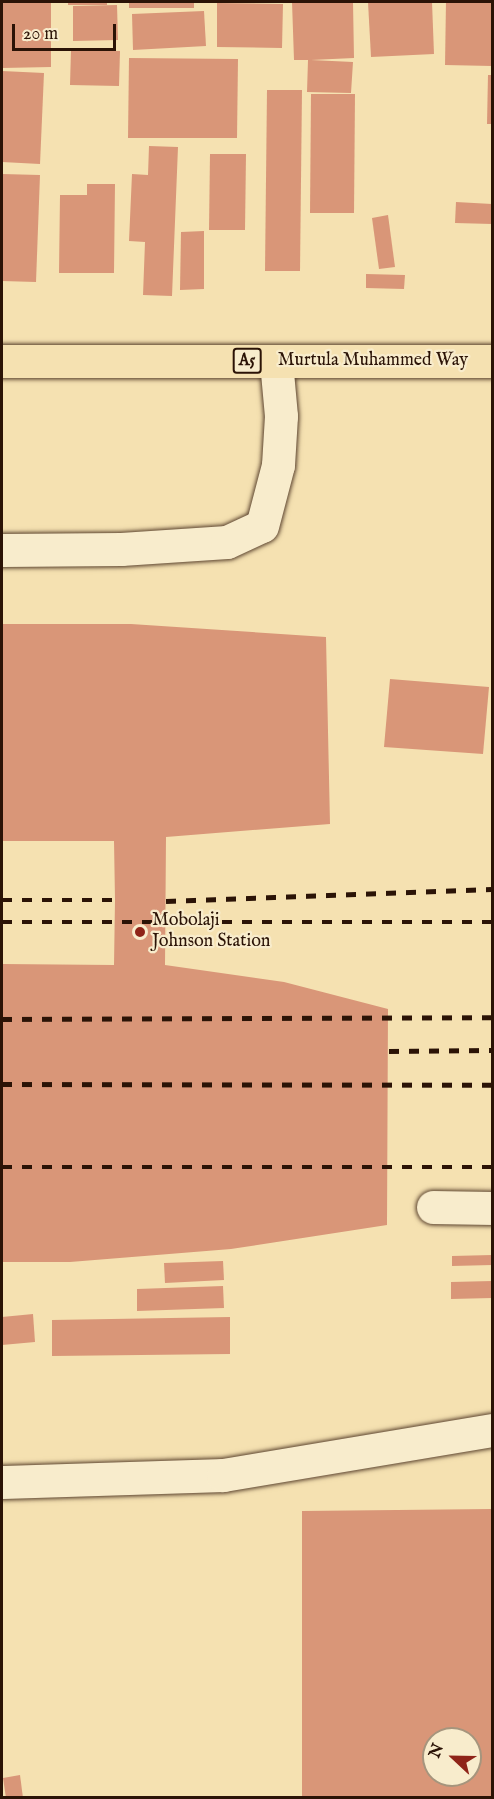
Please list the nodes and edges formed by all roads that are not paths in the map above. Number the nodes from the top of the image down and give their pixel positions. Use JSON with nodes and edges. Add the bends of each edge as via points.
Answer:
{"nodes":[{"id":1,"x":2,"y":361,"type":"edge"},
{"id":2,"x":276,"y":361,"type":"junction"},
{"id":3,"x":492,"y":362,"type":"edge"},
{"id":4,"x":2,"y":550,"type":"edge"},
{"id":5,"x":433,"y":1207,"type":"dead end"},
{"id":6,"x":492,"y":1208,"type":"edge"},
{"id":7,"x":492,"y":1430,"type":"edge"},
{"id":8,"x":2,"y":1482,"type":"edge"}],
"edges":[{"from":1,"to":2,"type":"main road","name":"Murtula Muhammed Way","number":"A5"},
{"from":2,"to":3,"type":"main road","name":"Murtula Muhammed Way","number":"A5"},
{"from":2,"to":4,"type":"lane","via":[[281,416],[278,465],[262,526],[227,542],[121,549]]},
{"from":5,"to":6,"type":"lane"},
{"from":7,"to":8,"type":"lane","via":[[223,1475]]}]}
